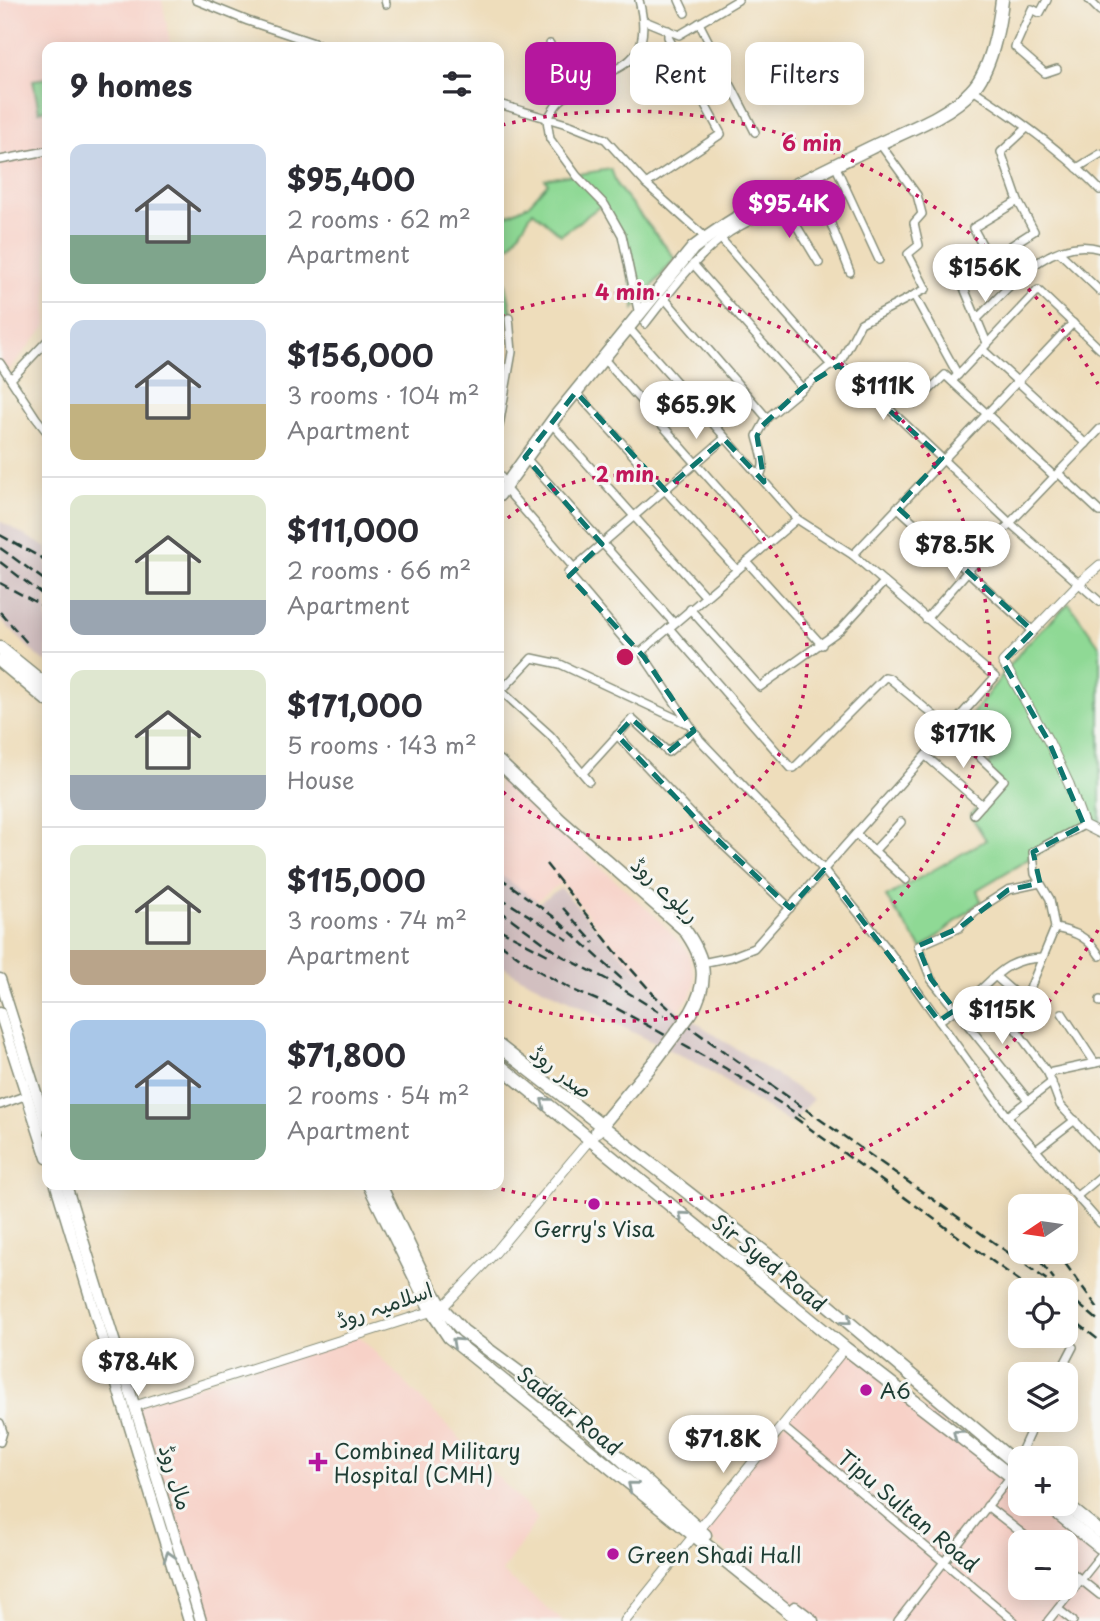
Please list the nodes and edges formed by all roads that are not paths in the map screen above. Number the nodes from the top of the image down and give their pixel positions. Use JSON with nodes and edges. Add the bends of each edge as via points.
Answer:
{"nodes":[{"id":1,"x":196,"y":0,"type":"edge"},
{"id":2,"x":639,"y":0,"type":"edge"},
{"id":3,"x":679,"y":0,"type":"edge"},
{"id":4,"x":738,"y":0,"type":"edge"},
{"id":5,"x":1003,"y":0,"type":"edge"},
{"id":6,"x":1047,"y":0,"type":"edge"},
{"id":7,"x":1089,"y":0,"type":"edge"},
{"id":8,"x":1100,"y":11,"type":"edge"},
{"id":9,"x":685,"y":13,"type":"dead end"},
{"id":10,"x":645,"y":21,"type":"junction"},
{"id":11,"x":699,"y":23,"type":"junction"},
{"id":12,"x":668,"y":30,"type":"junction"},
{"id":13,"x":311,"y":42,"type":"edge"},
{"id":14,"x":1057,"y":69,"type":"dead end"},
{"id":15,"x":616,"y":70,"type":"edge"},
{"id":16,"x":973,"y":90,"type":"junction"},
{"id":17,"x":557,"y":105,"type":"edge"},
{"id":18,"x":504,"y":106,"type":"edge"},
{"id":19,"x":547,"y":120,"type":"junction"},
{"id":20,"x":1027,"y":128,"type":"junction"},
{"id":21,"x":755,"y":132,"type":"dead end"},
{"id":22,"x":880,"y":144,"type":"junction"},
{"id":23,"x":42,"y":151,"type":"edge"},
{"id":24,"x":1100,"y":155,"type":"edge"},
{"id":25,"x":0,"y":160,"type":"edge"},
{"id":26,"x":835,"y":165,"type":"junction"},
{"id":27,"x":1077,"y":168,"type":"junction"},
{"id":28,"x":812,"y":176,"type":"junction"},
{"id":29,"x":646,"y":184,"type":"junction"},
{"id":30,"x":1100,"y":190,"type":"edge"},
{"id":31,"x":1018,"y":201,"type":"junction"},
{"id":32,"x":706,"y":238,"type":"junction"},
{"id":33,"x":720,"y":239,"type":"junction"},
{"id":34,"x":1100,"y":250,"type":"edge"},
{"id":35,"x":1059,"y":252,"type":"junction"},
{"id":36,"x":879,"y":260,"type":"dead end"},
{"id":37,"x":820,"y":263,"type":"dead end"},
{"id":38,"x":693,"y":264,"type":"junction"},
{"id":39,"x":850,"y":272,"type":"dead end"},
{"id":40,"x":959,"y":276,"type":"dead end"},
{"id":41,"x":1100,"y":291,"type":"edge"},
{"id":42,"x":914,"y":295,"type":"junction"},
{"id":43,"x":665,"y":299,"type":"junction"},
{"id":44,"x":509,"y":318,"type":"dead end"},
{"id":45,"x":642,"y":319,"type":"junction"},
{"id":46,"x":977,"y":319,"type":"junction"},
{"id":47,"x":1073,"y":323,"type":"junction"},
{"id":48,"x":628,"y":327,"type":"junction"},
{"id":49,"x":985,"y":346,"type":"junction"},
{"id":50,"x":42,"y":348,"type":"edge"},
{"id":51,"x":1100,"y":349,"type":"edge"},
{"id":52,"x":603,"y":358,"type":"junction"},
{"id":53,"x":0,"y":363,"type":"edge"},
{"id":54,"x":835,"y":365,"type":"junction"},
{"id":55,"x":955,"y":378,"type":"junction"},
{"id":56,"x":11,"y":379,"type":"junction"},
{"id":57,"x":1016,"y":381,"type":"junction"},
{"id":58,"x":802,"y":388,"type":"junction"},
{"id":59,"x":504,"y":390,"type":"edge"},
{"id":60,"x":576,"y":391,"type":"junction"},
{"id":61,"x":888,"y":407,"type":"junction"},
{"id":62,"x":986,"y":412,"type":"junction"},
{"id":63,"x":767,"y":418,"type":"junction"},
{"id":64,"x":551,"y":422,"type":"junction"},
{"id":65,"x":42,"y":426,"type":"edge"},
{"id":66,"x":1100,"y":429,"type":"edge"},
{"id":67,"x":724,"y":439,"type":"junction"},
{"id":68,"x":1086,"y":444,"type":"junction"},
{"id":69,"x":524,"y":457,"type":"junction"},
{"id":70,"x":942,"y":458,"type":"junction"},
{"id":71,"x":696,"y":463,"type":"junction"},
{"id":72,"x":1057,"y":475,"type":"junction"},
{"id":73,"x":759,"y":477,"type":"junction"},
{"id":74,"x":504,"y":482,"type":"edge"},
{"id":75,"x":504,"y":487,"type":"edge"},
{"id":76,"x":665,"y":490,"type":"junction"},
{"id":77,"x":897,"y":507,"type":"junction"},
{"id":78,"x":1100,"y":512,"type":"edge"},
{"id":79,"x":634,"y":516,"type":"junction"},
{"id":80,"x":797,"y":519,"type":"junction"},
{"id":81,"x":1010,"y":523,"type":"junction"},
{"id":82,"x":602,"y":544,"type":"junction"},
{"id":83,"x":768,"y":544,"type":"junction"},
{"id":84,"x":853,"y":555,"type":"junction"},
{"id":85,"x":747,"y":562,"type":"junction"},
{"id":86,"x":1100,"y":565,"type":"edge"},
{"id":87,"x":574,"y":568,"type":"junction"},
{"id":88,"x":737,"y":570,"type":"junction"},
{"id":89,"x":967,"y":573,"type":"junction"},
{"id":90,"x":884,"y":582,"type":"junction"},
{"id":91,"x":1079,"y":583,"type":"junction"},
{"id":92,"x":705,"y":596,"type":"junction"},
{"id":93,"x":1100,"y":602,"type":"edge"},
{"id":94,"x":691,"y":609,"type":"junction"},
{"id":95,"x":926,"y":619,"type":"junction"},
{"id":96,"x":671,"y":625,"type":"junction"},
{"id":97,"x":1032,"y":631,"type":"junction"},
{"id":98,"x":822,"y":645,"type":"junction"},
{"id":99,"x":0,"y":648,"type":"edge"},
{"id":100,"x":641,"y":652,"type":"junction"},
{"id":101,"x":0,"y":661,"type":"edge"},
{"id":102,"x":42,"y":682,"type":"edge"},
{"id":103,"x":504,"y":686,"type":"edge"},
{"id":104,"x":504,"y":694,"type":"edge"},
{"id":105,"x":42,"y":696,"type":"edge"},
{"id":106,"x":691,"y":727,"type":"junction"},
{"id":107,"x":950,"y":729,"type":"junction"},
{"id":108,"x":617,"y":735,"type":"junction"},
{"id":109,"x":926,"y":756,"type":"junction"},
{"id":110,"x":504,"y":767,"type":"edge"},
{"id":111,"x":583,"y":773,"type":"junction"},
{"id":112,"x":589,"y":781,"type":"dead end"},
{"id":113,"x":982,"y":805,"type":"junction"},
{"id":114,"x":974,"y":814,"type":"dead end"},
{"id":115,"x":901,"y":822,"type":"dead end"},
{"id":116,"x":1084,"y":825,"type":"junction"},
{"id":117,"x":1100,"y":833,"type":"edge"},
{"id":118,"x":856,"y":834,"type":"junction"},
{"id":119,"x":874,"y":851,"type":"junction"},
{"id":120,"x":824,"y":870,"type":"junction"},
{"id":121,"x":906,"y":880,"type":"dead end"},
{"id":122,"x":1040,"y":883,"type":"junction"},
{"id":123,"x":790,"y":908,"type":"junction"},
{"id":124,"x":1055,"y":928,"type":"junction"},
{"id":125,"x":1100,"y":956,"type":"edge"},
{"id":126,"x":1042,"y":958,"type":"junction"},
{"id":127,"x":702,"y":963,"type":"junction"},
{"id":128,"x":995,"y":976,"type":"junction"},
{"id":129,"x":0,"y":979,"type":"edge"},
{"id":130,"x":975,"y":994,"type":"junction"},
{"id":131,"x":1025,"y":1002,"type":"junction"},
{"id":132,"x":955,"y":1010,"type":"junction"},
{"id":133,"x":0,"y":1013,"type":"edge"},
{"id":134,"x":1062,"y":1013,"type":"dead end"},
{"id":135,"x":939,"y":1021,"type":"junction"},
{"id":136,"x":1014,"y":1027,"type":"junction"},
{"id":137,"x":504,"y":1050,"type":"edge"},
{"id":138,"x":1098,"y":1062,"type":"edge"},
{"id":139,"x":504,"y":1069,"type":"edge"},
{"id":140,"x":1048,"y":1073,"type":"junction"},
{"id":141,"x":1052,"y":1082,"type":"junction"},
{"id":142,"x":27,"y":1095,"type":"junction"},
{"id":143,"x":1028,"y":1100,"type":"junction"},
{"id":144,"x":0,"y":1105,"type":"edge"},
{"id":145,"x":42,"y":1111,"type":"edge"},
{"id":146,"x":1008,"y":1116,"type":"junction"},
{"id":147,"x":1075,"y":1120,"type":"junction"},
{"id":148,"x":601,"y":1127,"type":"junction"},
{"id":149,"x":591,"y":1138,"type":"junction"},
{"id":150,"x":42,"y":1142,"type":"edge"},
{"id":151,"x":1100,"y":1149,"type":"edge"},
{"id":152,"x":1036,"y":1150,"type":"junction"},
{"id":153,"x":1100,"y":1177,"type":"edge"},
{"id":154,"x":58,"y":1190,"type":"edge"},
{"id":155,"x":66,"y":1190,"type":"edge"},
{"id":156,"x":372,"y":1190,"type":"edge"},
{"id":157,"x":382,"y":1190,"type":"edge"},
{"id":158,"x":1075,"y":1194,"type":"edge"},
{"id":159,"x":1078,"y":1195,"type":"edge"},
{"id":160,"x":1078,"y":1197,"type":"edge"},
{"id":161,"x":1100,"y":1223,"type":"edge"},
{"id":162,"x":83,"y":1255,"type":"junction"},
{"id":163,"x":436,"y":1309,"type":"junction"},
{"id":164,"x":845,"y":1348,"type":"junction"},
{"id":165,"x":130,"y":1408,"type":"junction"},
{"id":166,"x":0,"y":1423,"type":"edge"},
{"id":167,"x":782,"y":1426,"type":"junction"},
{"id":168,"x":0,"y":1442,"type":"edge"},
{"id":169,"x":1008,"y":1464,"type":"edge"},
{"id":170,"x":1008,"y":1466,"type":"edge"},
{"id":171,"x":1008,"y":1482,"type":"edge"},
{"id":172,"x":987,"y":1506,"type":"junction"},
{"id":173,"x":1078,"y":1514,"type":"edge"},
{"id":174,"x":1061,"y":1516,"type":"edge"},
{"id":175,"x":1018,"y":1530,"type":"edge"},
{"id":176,"x":1100,"y":1532,"type":"edge"},
{"id":177,"x":696,"y":1533,"type":"junction"},
{"id":178,"x":1100,"y":1547,"type":"edge"},
{"id":179,"x":1100,"y":1556,"type":"edge"},
{"id":180,"x":944,"y":1562,"type":"junction"},
{"id":181,"x":1078,"y":1578,"type":"edge"},
{"id":182,"x":1081,"y":1580,"type":"junction"},
{"id":183,"x":1100,"y":1595,"type":"edge"},
{"id":184,"x":1058,"y":1609,"type":"junction"},
{"id":185,"x":189,"y":1621,"type":"edge"},
{"id":186,"x":201,"y":1621,"type":"edge"},
{"id":187,"x":625,"y":1621,"type":"edge"},
{"id":188,"x":800,"y":1621,"type":"edge"},
{"id":189,"x":811,"y":1621,"type":"edge"},
{"id":190,"x":898,"y":1621,"type":"edge"},
{"id":191,"x":1014,"y":1621,"type":"edge"},
{"id":192,"x":1048,"y":1621,"type":"edge"},
{"id":193,"x":1073,"y":1621,"type":"edge"}],
"edges":[{"from":1,"to":13,"type":"street"},
{"from":2,"to":10,"type":"street"},
{"from":3,"to":9,"type":"street"},
{"from":4,"to":11,"type":"street"},
{"from":5,"to":16,"type":"main road","via":[[994,50]]},
{"from":6,"to":14,"type":"street","via":[[1040,13],[1032,9],[1015,47],[1045,74]]},
{"from":7,"to":8,"type":"street"},
{"from":10,"to":12,"type":"street"},
{"from":10,"to":15,"type":"street","via":[[643,39],[632,59]]},
{"from":11,"to":12,"type":"street","via":[[679,35]]},
{"from":11,"to":21,"type":"street"},
{"from":12,"to":29,"type":"street","via":[[721,134]]},
{"from":16,"to":20,"type":"street"},
{"from":16,"to":22,"type":"main road","via":[[939,115]]},
{"from":17,"to":19,"type":"street"},
{"from":18,"to":19,"type":"street"},
{"from":19,"to":29,"type":"street","via":[[605,139]]},
{"from":19,"to":45,"type":"street","via":[[550,139],[605,205],[622,235]]},
{"from":20,"to":27,"type":"street"},
{"from":20,"to":31,"type":"street","via":[[1000,152]]},
{"from":22,"to":26,"type":"main road"},
{"from":22,"to":42,"type":"street","via":[[920,205],[922,214],[914,223],[919,245],[908,254],[926,289]]},
{"from":23,"to":25,"type":"street"},
{"from":24,"to":27,"type":"street"},
{"from":26,"to":28,"type":"main road"},
{"from":26,"to":36,"type":"street"},
{"from":27,"to":30,"type":"street"},
{"from":28,"to":32,"type":"main road","via":[[763,200]]},
{"from":28,"to":39,"type":"street"},
{"from":29,"to":32,"type":"street"},
{"from":31,"to":31,"type":"street","via":[[973,228],[990,259],[1034,231]]},
{"from":32,"to":45,"type":"main road","via":[[693,248]]},
{"from":33,"to":37,"type":"street","via":[[783,202]]},
{"from":33,"to":38,"type":"street"},
{"from":33,"to":54,"type":"street"},
{"from":34,"to":35,"type":"street"},
{"from":35,"to":41,"type":"street"},
{"from":35,"to":46,"type":"street","via":[[1029,269]]},
{"from":38,"to":43,"type":"street"},
{"from":38,"to":58,"type":"street"},
{"from":40,"to":46,"type":"street"},
{"from":42,"to":54,"type":"street","via":[[861,323]]},
{"from":42,"to":55,"type":"street"},
{"from":43,"to":45,"type":"street"},
{"from":43,"to":63,"type":"street"},
{"from":44,"to":59,"type":"street","via":[[512,352]]},
{"from":45,"to":48,"type":"main road"},
{"from":46,"to":49,"type":"street"},
{"from":47,"to":49,"type":"street","via":[[1038,290]]},
{"from":47,"to":51,"type":"street"},
{"from":47,"to":57,"type":"street"},
{"from":48,"to":52,"type":"main road"},
{"from":48,"to":67,"type":"street"},
{"from":49,"to":55,"type":"street"},
{"from":49,"to":57,"type":"street"},
{"from":50,"to":56,"type":"street"},
{"from":52,"to":60,"type":"main road"},
{"from":52,"to":71,"type":"street"},
{"from":53,"to":56,"type":"street"},
{"from":54,"to":58,"type":"street"},
{"from":54,"to":61,"type":"street","via":[[849,371]]},
{"from":55,"to":61,"type":"street","via":[[944,374],[916,403],[903,393]]},
{"from":55,"to":62,"type":"street"},
{"from":56,"to":65,"type":"street"},
{"from":57,"to":62,"type":"street"},
{"from":57,"to":68,"type":"street"},
{"from":58,"to":63,"type":"street"},
{"from":60,"to":64,"type":"main road"},
{"from":60,"to":76,"type":"street"},
{"from":61,"to":70,"type":"street"},
{"from":62,"to":70,"type":"street"},
{"from":62,"to":72,"type":"street"},
{"from":63,"to":73,"type":"street","via":[[757,436],[764,463]]},
{"from":64,"to":69,"type":"main road"},
{"from":64,"to":79,"type":"street"},
{"from":66,"to":68,"type":"street"},
{"from":67,"to":71,"type":"street"},
{"from":67,"to":73,"type":"street"},
{"from":68,"to":72,"type":"street"},
{"from":69,"to":74,"type":"main road"},
{"from":69,"to":82,"type":"street"},
{"from":70,"to":77,"type":"street"},
{"from":70,"to":81,"type":"street"},
{"from":71,"to":76,"type":"street"},
{"from":71,"to":83,"type":"street"},
{"from":72,"to":78,"type":"street"},
{"from":72,"to":81,"type":"street"},
{"from":73,"to":80,"type":"street"},
{"from":75,"to":87,"type":"street"},
{"from":76,"to":79,"type":"street"},
{"from":76,"to":88,"type":"street"},
{"from":77,"to":84,"type":"street"},
{"from":77,"to":89,"type":"street"},
{"from":79,"to":82,"type":"street"},
{"from":79,"to":92,"type":"street"},
{"from":80,"to":83,"type":"street"},
{"from":80,"to":84,"type":"street"},
{"from":81,"to":89,"type":"street"},
{"from":81,"to":91,"type":"street"},
{"from":82,"to":87,"type":"street"},
{"from":82,"to":96,"type":"street"},
{"from":83,"to":85,"type":"street"},
{"from":84,"to":90,"type":"street"},
{"from":85,"to":88,"type":"street"},
{"from":85,"to":98,"type":"street"},
{"from":86,"to":91,"type":"street"},
{"from":87,"to":100,"type":"street","via":[[569,576],[634,651]]},
{"from":88,"to":92,"type":"street"},
{"from":89,"to":95,"type":"street"},
{"from":89,"to":97,"type":"street"},
{"from":90,"to":95,"type":"street"},
{"from":90,"to":98,"type":"street"},
{"from":91,"to":93,"type":"street"},
{"from":91,"to":97,"type":"street"},
{"from":92,"to":94,"type":"street"},
{"from":94,"to":96,"type":"street"},
{"from":94,"to":98,"type":"street","via":[[761,687]]},
{"from":95,"to":107,"type":"street","via":[[995,677]]},
{"from":96,"to":100,"type":"street"},
{"from":96,"to":107,"type":"street","via":[[791,768],[885,677]]},
{"from":97,"to":116,"type":"street","via":[[1003,662],[1049,741]]},
{"from":99,"to":102,"type":"main road"},
{"from":100,"to":106,"type":"street"},
{"from":101,"to":105,"type":"main road"},
{"from":103,"to":106,"type":"street","via":[[532,658],[560,664]]},
{"from":104,"to":111,"type":"street","via":[[550,734]]},
{"from":106,"to":108,"type":"street","via":[[668,752],[632,719]]},
{"from":106,"to":120,"type":"street"},
{"from":107,"to":109,"type":"street"},
{"from":107,"to":113,"type":"street","via":[[1004,780]]},
{"from":108,"to":111,"type":"street"},
{"from":108,"to":123,"type":"street","via":[[699,823]]},
{"from":109,"to":113,"type":"street"},
{"from":109,"to":118,"type":"street"},
{"from":110,"to":127,"type":"main road","name":"ریلوے روڈ","via":[[684,929]]},
{"from":111,"to":112,"type":"street"},
{"from":113,"to":114,"type":"street"},
{"from":115,"to":119,"type":"street"},
{"from":116,"to":117,"type":"street"},
{"from":116,"to":122,"type":"street","via":[[1033,852]]},
{"from":118,"to":119,"type":"street"},
{"from":118,"to":120,"type":"street"},
{"from":119,"to":121,"type":"street"},
{"from":120,"to":123,"type":"street"},
{"from":120,"to":135,"type":"street"},
{"from":122,"to":124,"type":"street"},
{"from":122,"to":132,"type":"street","via":[[1008,890],[959,928],[918,946],[931,979]]},
{"from":123,"to":127,"type":"street","via":[[754,947]]},
{"from":124,"to":125,"type":"street","via":[[1077,932]]},
{"from":124,"to":126,"type":"street"},
{"from":126,"to":128,"type":"street","via":[[1025,958]]},
{"from":126,"to":131,"type":"street"},
{"from":127,"to":148,"type":"main road","bridge":true,"via":[[704,979],[691,1013]]},
{"from":128,"to":130,"type":"street"},
{"from":128,"to":131,"type":"street"},
{"from":129,"to":145,"type":"main road"},
{"from":130,"to":132,"type":"street"},
{"from":130,"to":136,"type":"street"},
{"from":131,"to":136,"type":"street"},
{"from":132,"to":135,"type":"street"},
{"from":132,"to":143,"type":"street"},
{"from":133,"to":142,"type":"main road"},
{"from":134,"to":138,"type":"street"},
{"from":135,"to":146,"type":"street"},
{"from":136,"to":140,"type":"street"},
{"from":137,"to":148,"type":"main road","name":"صدر روڈ"},
{"from":138,"to":140,"type":"street"},
{"from":149,"to":139,"type":"main road","name":"Sir Syed Road","one_way":true},
{"from":140,"to":141,"type":"street"},
{"from":141,"to":143,"type":"street"},
{"from":141,"to":147,"type":"street","via":[[1060,1105]]},
{"from":142,"to":144,"type":"street"},
{"from":142,"to":150,"type":"main road"},
{"from":143,"to":146,"type":"street"},
{"from":146,"to":152,"type":"street"},
{"from":147,"to":151,"type":"street"},
{"from":147,"to":152,"type":"street"},
{"from":148,"to":149,"type":"main road"},
{"from":148,"to":169,"type":"main road","name":"صدر روڈ","one_way":true,"via":[[776,1262]]},
{"from":149,"to":163,"type":"street","name":"اسلامیہ روڈ","via":[[495,1253]]},
{"from":164,"to":149,"type":"main road","name":"Sir Syed Road","one_way":true},
{"from":152,"to":158,"type":"street"},
{"from":153,"to":159,"type":"street"},
{"from":154,"to":162,"type":"main road","name":"مال روڈ"},
{"from":155,"to":162,"type":"main road","name":"مال روڈ"},
{"from":156,"to":163,"type":"main road","name":"Saddar Road"},
{"from":157,"to":163,"type":"main road","name":"Saddar Road"},
{"from":160,"to":161,"type":"street"},
{"from":162,"to":165,"type":"main road","name":"مال روڈ"},
{"from":163,"to":165,"type":"street","name":"اسلامیہ روڈ"},
{"from":163,"to":177,"type":"main road","name":"Saddar Road","via":[[555,1399]]},
{"from":177,"to":163,"type":"main road","name":"Saddar Road","one_way":true,"via":[[449,1337]]},
{"from":164,"to":167,"type":"street"},
{"from":170,"to":164,"type":"main road","name":"Sir Syed Road","one_way":true},
{"from":185,"to":165,"type":"main road","name":"مال روڈ","one_way":true},
{"from":165,"to":186,"type":"main road","name":"مال روڈ"},
{"from":166,"to":168,"type":"street"},
{"from":167,"to":177,"type":"street"},
{"from":167,"to":180,"type":"street","name":"Tipu Sultan Road"},
{"from":171,"to":172,"type":"street"},
{"from":172,"to":175,"type":"street"},
{"from":172,"to":180,"type":"street"},
{"from":173,"to":176,"type":"main road"},
{"from":174,"to":178,"type":"main road"},
{"from":177,"to":187,"type":"street"},
{"from":177,"to":188,"type":"main road","name":"Saddar Road"},
{"from":177,"to":189,"type":"main road","name":"Saddar Road"},
{"from":179,"to":182,"type":"street"},
{"from":180,"to":190,"type":"street"},
{"from":180,"to":191,"type":"street","name":"Tipu Sultan Road"},
{"from":181,"to":182,"type":"street"},
{"from":182,"to":183,"type":"street"},
{"from":182,"to":184,"type":"street"},
{"from":184,"to":192,"type":"street"},
{"from":184,"to":193,"type":"street"}]}
